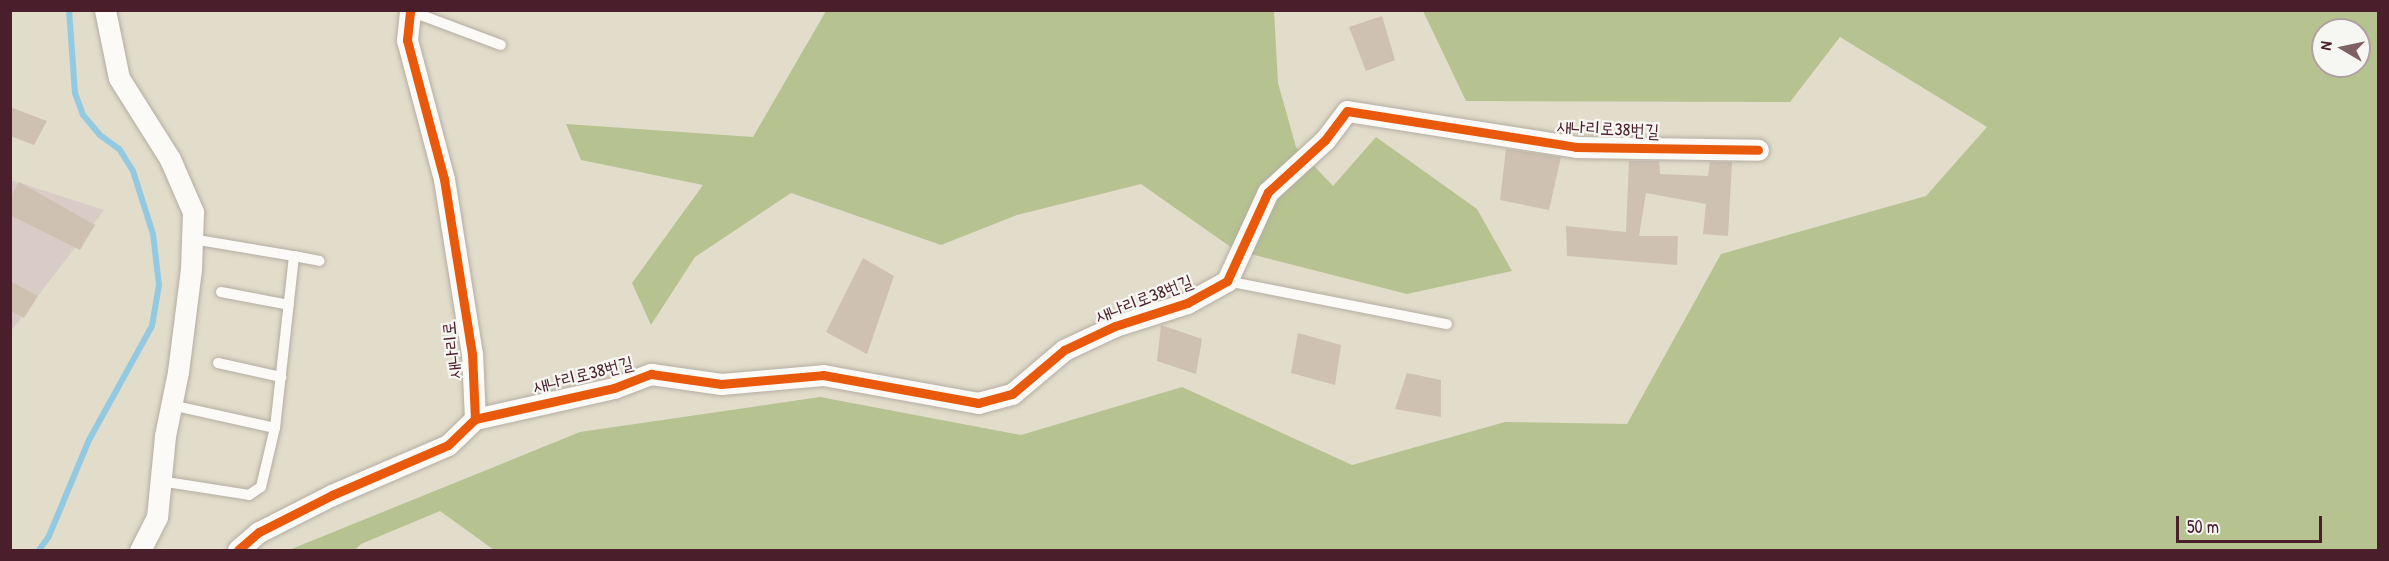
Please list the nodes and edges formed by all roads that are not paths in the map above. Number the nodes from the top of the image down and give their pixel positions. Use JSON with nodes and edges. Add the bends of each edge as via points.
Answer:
{"nodes":[{"id":1,"x":105,"y":10,"type":"edge"},
{"id":2,"x":410,"y":11,"type":"edge"},
{"id":3,"x":501,"y":45,"type":"dead end"},
{"id":4,"x":1758,"y":150,"type":"dead end"},
{"id":5,"x":192,"y":239,"type":"junction"},
{"id":6,"x":294,"y":256,"type":"junction"},
{"id":7,"x":320,"y":261,"type":"dead end"},
{"id":8,"x":1227,"y":281,"type":"junction"},
{"id":9,"x":221,"y":292,"type":"dead end"},
{"id":10,"x":289,"y":305,"type":"junction"},
{"id":11,"x":1447,"y":324,"type":"dead end"},
{"id":12,"x":218,"y":363,"type":"dead end"},
{"id":13,"x":281,"y":377,"type":"junction"},
{"id":14,"x":171,"y":405,"type":"junction"},
{"id":15,"x":475,"y":419,"type":"junction"},
{"id":16,"x":275,"y":428,"type":"junction"},
{"id":17,"x":160,"y":482,"type":"junction"},
{"id":18,"x":140,"y":550,"type":"edge"},
{"id":19,"x":238,"y":550,"type":"edge"}],
"edges":[{"from":1,"to":5,"type":"street","via":[[118,78],[170,159],[193,212]]},
{"from":2,"to":3,"type":"lane"},
{"from":2,"to":15,"type":"street","name":"새나리로","via":[[408,40],[444,180],[472,354]]},
{"from":4,"to":8,"type":"street","name":"새나리로38번길","via":[[1576,147],[1347,111],[1325,140],[1268,192]]},
{"from":5,"to":6,"type":"lane"},
{"from":5,"to":14,"type":"street","via":[[190,280]]},
{"from":6,"to":7,"type":"lane"},
{"from":6,"to":10,"type":"lane"},
{"from":8,"to":11,"type":"lane"},
{"from":8,"to":15,"type":"street","name":"새나리로38번길","via":[[1187,303],[1116,326],[1064,350],[1012,393],[978,403],[823,375],[721,384],[651,374],[614,388]]},
{"from":9,"to":10,"type":"lane"},
{"from":10,"to":13,"type":"lane"},
{"from":12,"to":13,"type":"lane"},
{"from":13,"to":16,"type":"lane"},
{"from":14,"to":16,"type":"lane"},
{"from":14,"to":17,"type":"street"},
{"from":15,"to":19,"type":"street","via":[[448,445],[332,495],[259,532]]},
{"from":16,"to":17,"type":"lane","via":[[261,487],[249,495]]},
{"from":17,"to":18,"type":"street","via":[[157,517]]}]}
